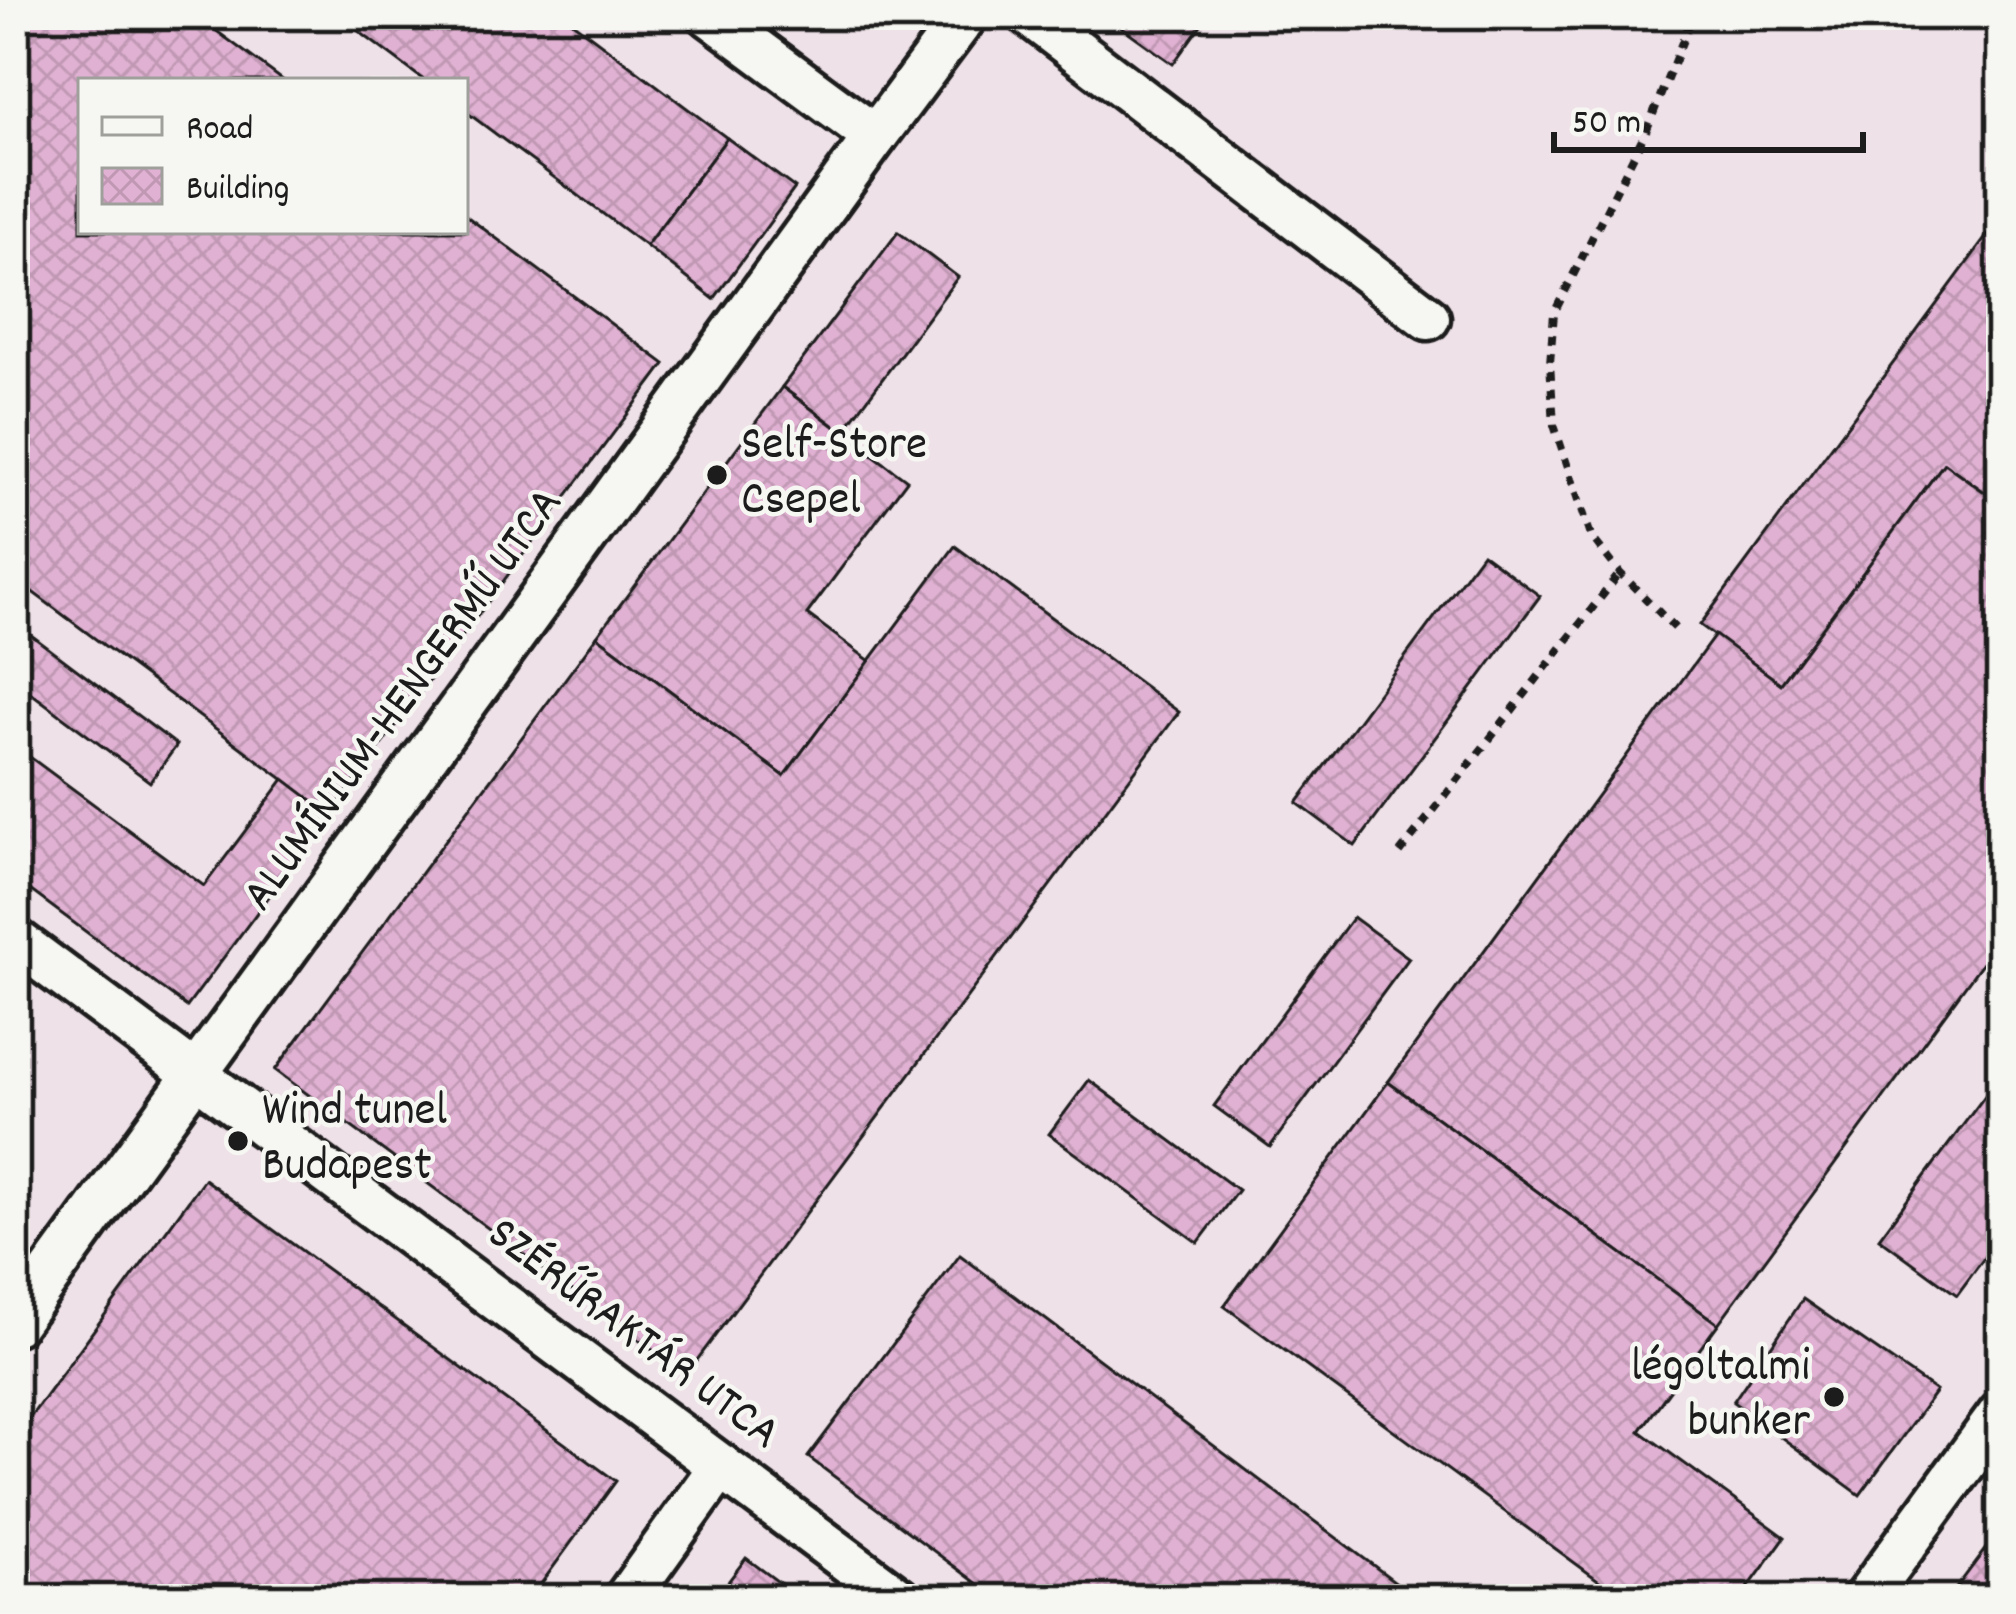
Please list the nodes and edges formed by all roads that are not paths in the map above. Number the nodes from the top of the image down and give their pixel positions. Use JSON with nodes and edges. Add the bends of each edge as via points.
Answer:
{"nodes":[{"id":1,"x":710,"y":15,"type":"edge"},
{"id":2,"x":966,"y":15,"type":"edge"},
{"id":3,"x":1030,"y":15,"type":"edge"},
{"id":4,"x":875,"y":137,"type":"junction"},
{"id":5,"x":1428,"y":318,"type":"dead end"},
{"id":6,"x":15,"y":940,"type":"edge"},
{"id":7,"x":197,"y":1074,"type":"junction"},
{"id":8,"x":15,"y":1323,"type":"edge"},
{"id":9,"x":2001,"y":1413,"type":"edge"},
{"id":10,"x":721,"y":1466,"type":"junction"},
{"id":11,"x":626,"y":1599,"type":"edge"},
{"id":12,"x":899,"y":1599,"type":"edge"},
{"id":13,"x":1865,"y":1599,"type":"edge"}],
"edges":[{"from":1,"to":4,"type":"street"},
{"from":2,"to":4,"type":"street","name":"ALUMÍNIUM-HENGERMŰ UTCA"},
{"from":3,"to":5,"type":"street"},
{"from":4,"to":7,"type":"street","name":"ALUMÍNIUM-HENGERMŰ UTCA"},
{"from":6,"to":7,"type":"street","name":"SZÉRŰRAKTÁR UTCA"},
{"from":7,"to":8,"type":"street","name":"ALUMÍNIUM-HENGERMŰ UTCA"},
{"from":7,"to":10,"type":"street","name":"SZÉRŰRAKTÁR UTCA"},
{"from":9,"to":13,"type":"street"},
{"from":10,"to":11,"type":"street"},
{"from":10,"to":12,"type":"street","name":"SZÉRŰRAKTÁR UTCA"}]}
